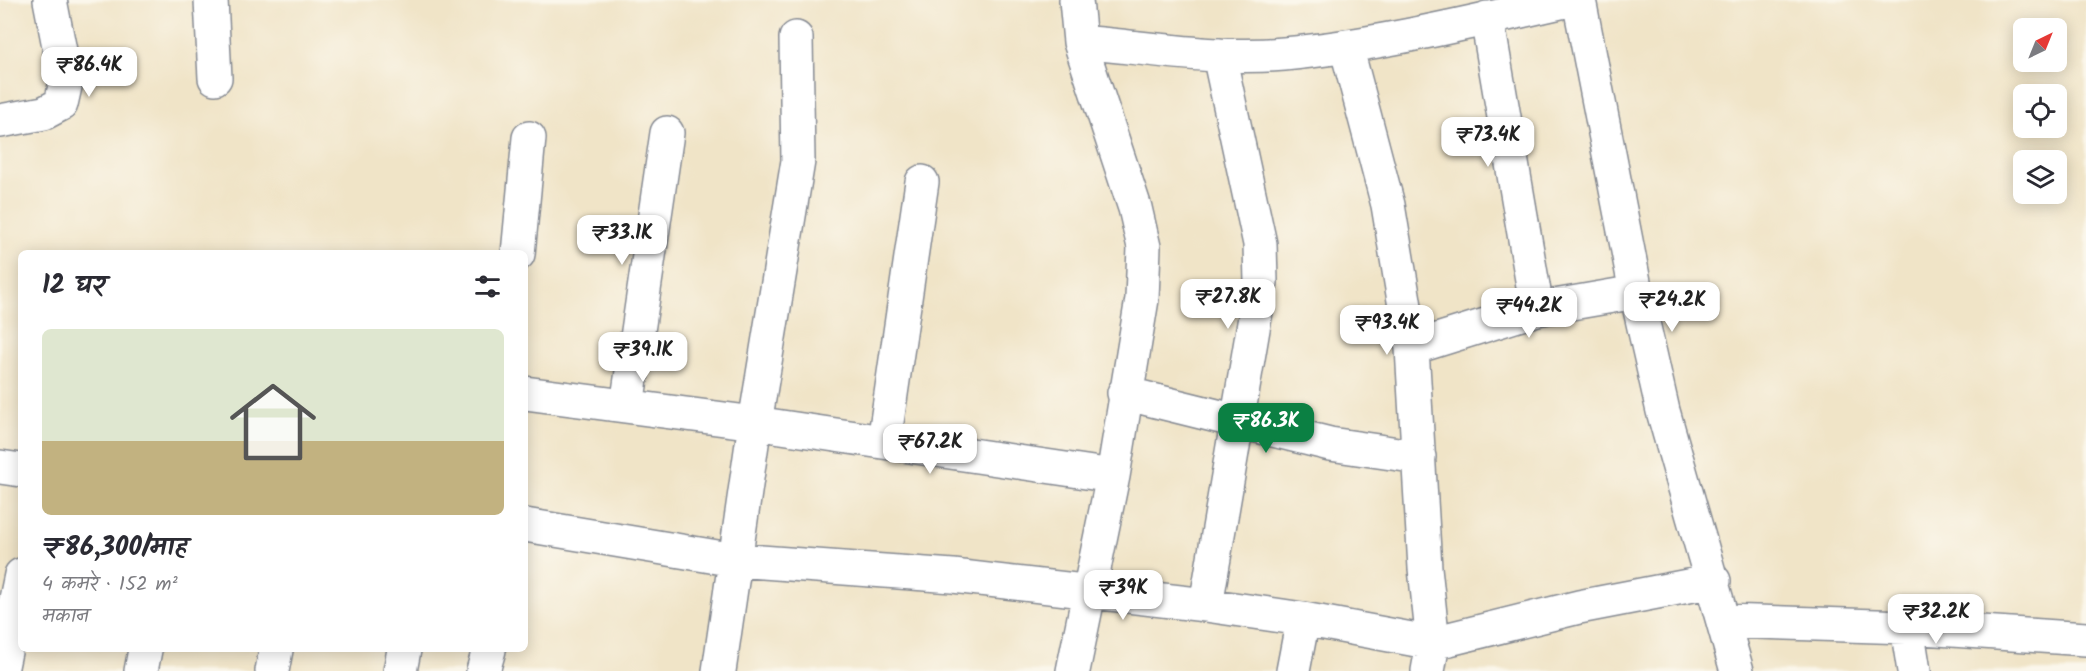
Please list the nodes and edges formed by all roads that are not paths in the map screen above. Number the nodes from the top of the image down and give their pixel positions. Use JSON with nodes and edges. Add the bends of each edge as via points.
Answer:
{"nodes":[{"id":1,"x":50,"y":0,"type":"edge"},
{"id":2,"x":211,"y":0,"type":"edge"},
{"id":3,"x":1076,"y":0,"type":"edge"},
{"id":4,"x":1570,"y":0,"type":"edge"},
{"id":5,"x":1579,"y":0,"type":"edge"},
{"id":6,"x":1486,"y":18,"type":"junction"},
{"id":7,"x":796,"y":38,"type":"dead end"},
{"id":8,"x":1080,"y":42,"type":"junction"},
{"id":9,"x":1346,"y":46,"type":"junction"},
{"id":10,"x":1219,"y":55,"type":"junction"},
{"id":11,"x":215,"y":78,"type":"dead end"},
{"id":12,"x":0,"y":121,"type":"edge"},
{"id":13,"x":668,"y":133,"type":"dead end"},
{"id":14,"x":529,"y":138,"type":"dead end"},
{"id":15,"x":922,"y":182,"type":"dead end"},
{"id":16,"x":518,"y":250,"type":"edge"},
{"id":17,"x":1636,"y":292,"type":"junction"},
{"id":18,"x":1537,"y":309,"type":"junction"},
{"id":19,"x":1412,"y":348,"type":"junction"},
{"id":20,"x":528,"y":393,"type":"edge"},
{"id":21,"x":1124,"y":393,"type":"junction"},
{"id":22,"x":627,"y":406,"type":"junction"},
{"id":23,"x":1239,"y":421,"type":"junction"},
{"id":24,"x":755,"y":423,"type":"junction"},
{"id":25,"x":884,"y":442,"type":"junction"},
{"id":26,"x":1419,"y":457,"type":"junction"},
{"id":27,"x":0,"y":467,"type":"edge"},
{"id":28,"x":18,"y":470,"type":"edge"},
{"id":29,"x":1113,"y":476,"type":"junction"},
{"id":30,"x":528,"y":526,"type":"edge"},
{"id":31,"x":735,"y":560,"type":"junction"},
{"id":32,"x":1714,"y":581,"type":"junction"},
{"id":33,"x":18,"y":589,"type":"edge"},
{"id":34,"x":1090,"y":591,"type":"junction"},
{"id":35,"x":1206,"y":605,"type":"junction"},
{"id":36,"x":1303,"y":619,"type":"junction"},
{"id":37,"x":1725,"y":621,"type":"junction"},
{"id":38,"x":1907,"y":627,"type":"junction"},
{"id":39,"x":2086,"y":639,"type":"edge"},
{"id":40,"x":145,"y":652,"type":"edge"},
{"id":41,"x":276,"y":652,"type":"edge"},
{"id":42,"x":404,"y":652,"type":"edge"},
{"id":43,"x":1430,"y":657,"type":"edge"},
{"id":44,"x":1,"y":671,"type":"edge"},
{"id":45,"x":141,"y":671,"type":"edge"},
{"id":46,"x":272,"y":671,"type":"edge"},
{"id":47,"x":400,"y":671,"type":"edge"},
{"id":48,"x":719,"y":671,"type":"edge"},
{"id":49,"x":1073,"y":671,"type":"edge"},
{"id":50,"x":1293,"y":671,"type":"edge"},
{"id":51,"x":1737,"y":671,"type":"edge"},
{"id":52,"x":1914,"y":671,"type":"edge"}],
"edges":[{"from":1,"to":12,"type":"street","via":[[66,82],[61,104],[44,112]]},
{"from":2,"to":11,"type":"street"},
{"from":3,"to":8,"type":"street"},
{"from":4,"to":6,"type":"street"},
{"from":5,"to":17,"type":"street"},
{"from":6,"to":9,"type":"street"},
{"from":6,"to":18,"type":"street"},
{"from":7,"to":24,"type":"street","via":[[798,161]]},
{"from":8,"to":10,"type":"street"},
{"from":8,"to":21,"type":"street","via":[[1135,208],[1144,247],[1142,299]]},
{"from":9,"to":10,"type":"street","via":[[1282,54]]},
{"from":9,"to":19,"type":"street","via":[[1388,205]]},
{"from":10,"to":23,"type":"street","via":[[1260,244],[1261,282]]},
{"from":13,"to":22,"type":"street"},
{"from":14,"to":16,"type":"street"},
{"from":15,"to":25,"type":"street"},
{"from":17,"to":18,"type":"street"},
{"from":17,"to":32,"type":"street","via":[[1663,411]]},
{"from":18,"to":19,"type":"street"},
{"from":19,"to":26,"type":"street"},
{"from":20,"to":22,"type":"street"},
{"from":21,"to":23,"type":"street"},
{"from":21,"to":29,"type":"street"},
{"from":22,"to":24,"type":"street"},
{"from":23,"to":26,"type":"street","via":[[1329,444]]},
{"from":23,"to":35,"type":"street"},
{"from":24,"to":25,"type":"street"},
{"from":24,"to":31,"type":"street"},
{"from":25,"to":29,"type":"street"},
{"from":26,"to":43,"type":"street"},
{"from":27,"to":28,"type":"street"},
{"from":29,"to":34,"type":"street"},
{"from":30,"to":31,"type":"street"},
{"from":31,"to":34,"type":"street","via":[[953,576]]},
{"from":31,"to":48,"type":"street"},
{"from":32,"to":37,"type":"street"},
{"from":32,"to":43,"type":"street","via":[[1579,607]]},
{"from":33,"to":44,"type":"street"},
{"from":34,"to":35,"type":"street"},
{"from":34,"to":49,"type":"street"},
{"from":35,"to":36,"type":"street"},
{"from":36,"to":43,"type":"street"},
{"from":36,"to":50,"type":"street"},
{"from":37,"to":38,"type":"street"},
{"from":37,"to":51,"type":"street"},
{"from":38,"to":39,"type":"street"},
{"from":38,"to":52,"type":"street"},
{"from":40,"to":45,"type":"street"},
{"from":41,"to":46,"type":"street"},
{"from":42,"to":47,"type":"street"}]}
